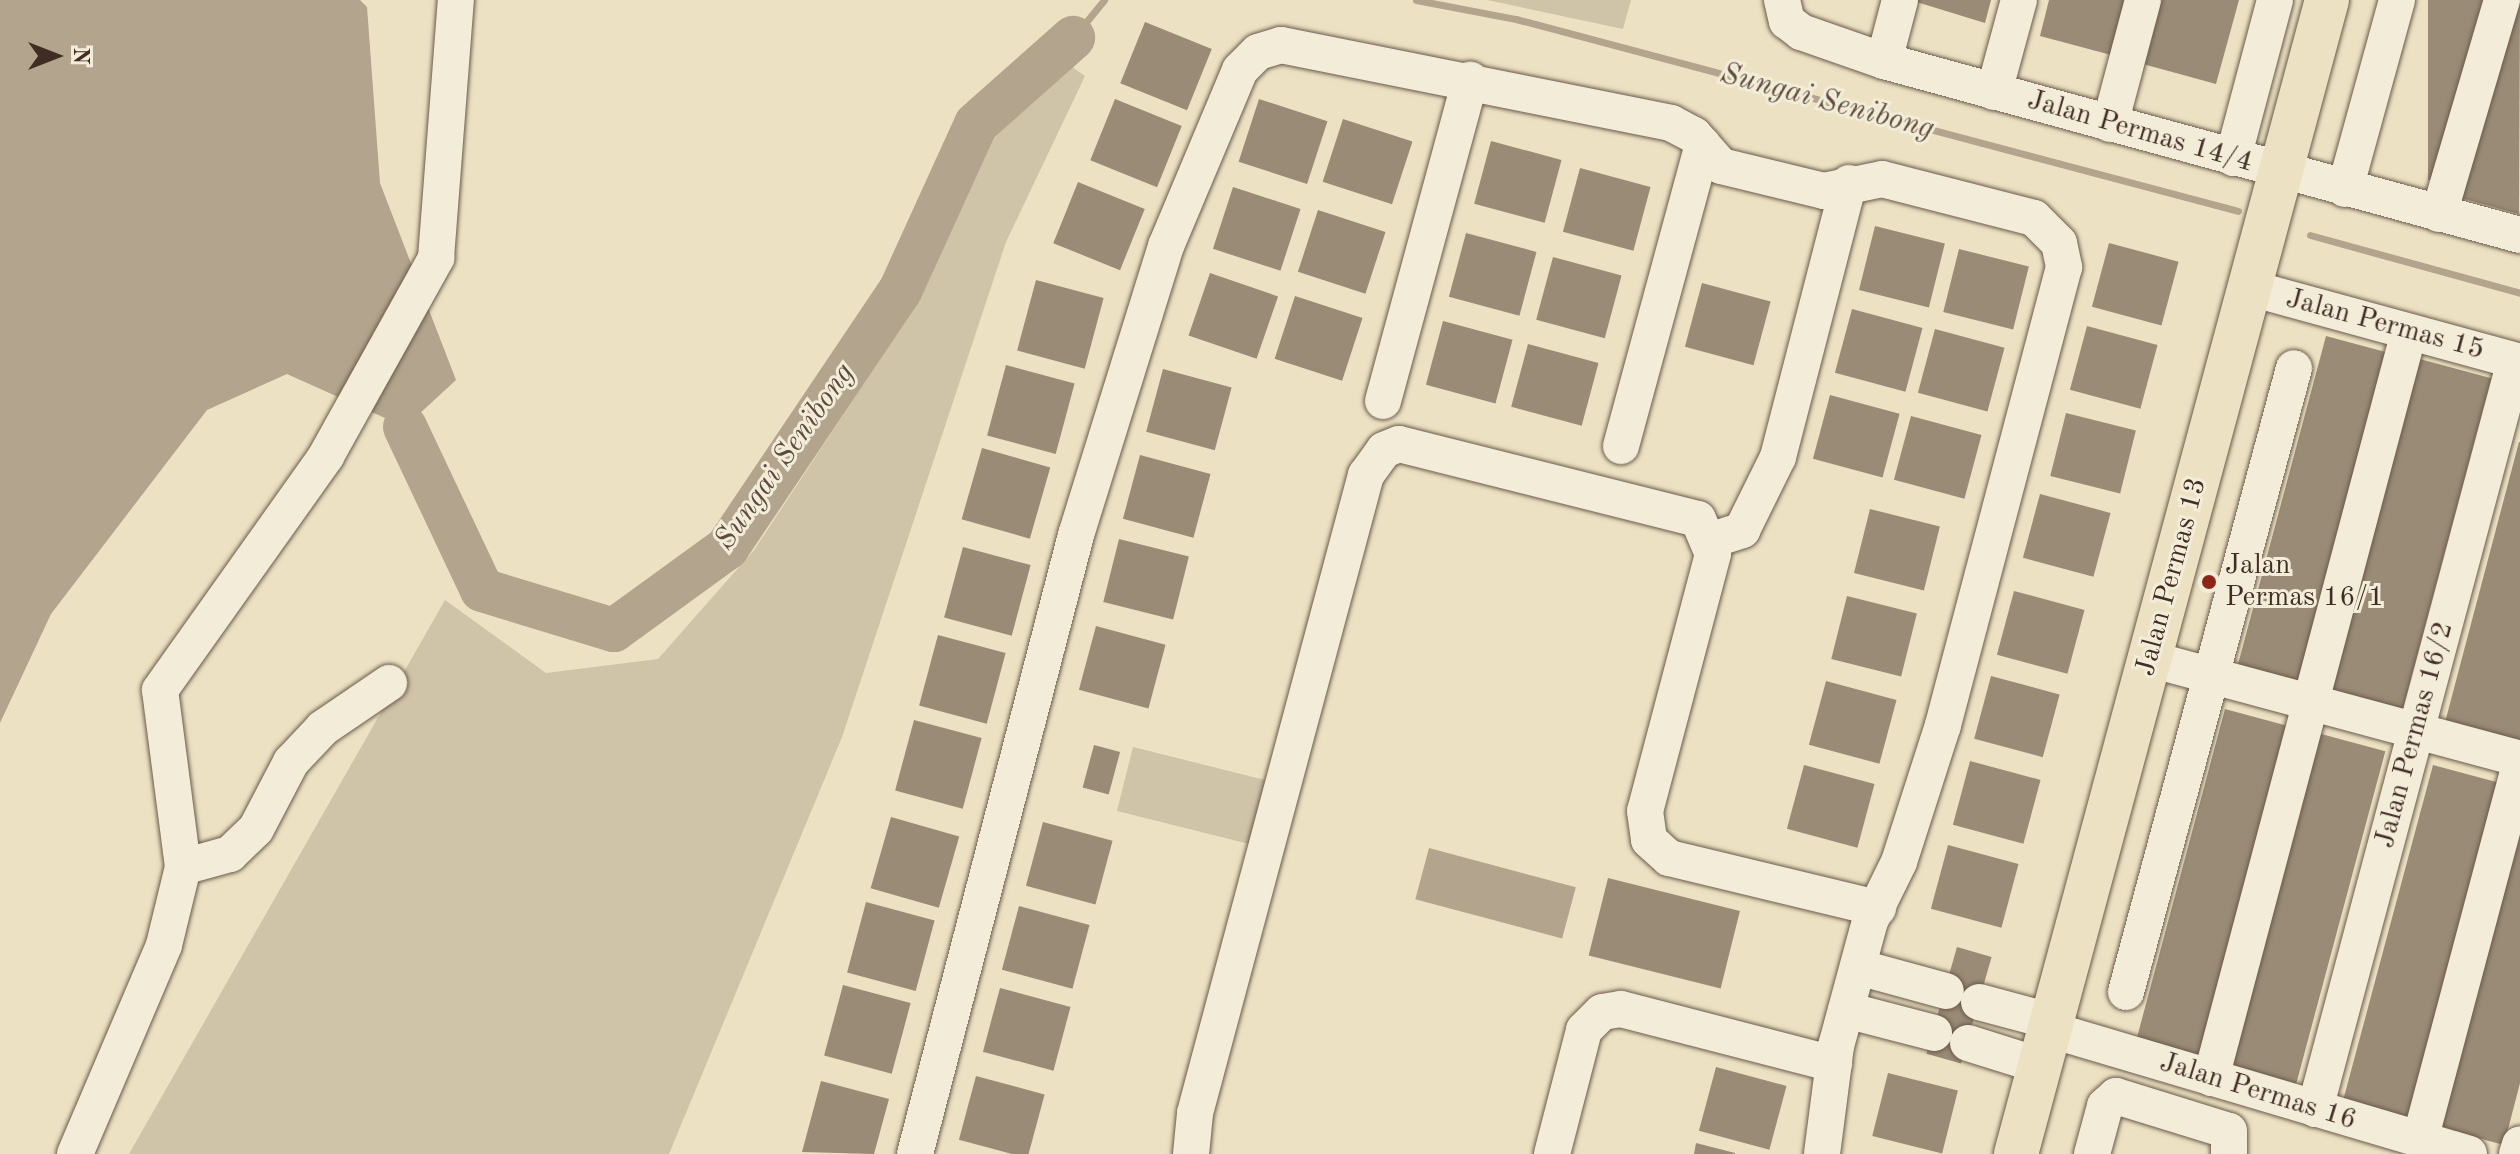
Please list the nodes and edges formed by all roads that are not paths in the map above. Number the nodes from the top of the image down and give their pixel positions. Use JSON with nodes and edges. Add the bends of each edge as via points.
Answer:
{"nodes":[{"id":1,"x":456,"y":0,"type":"edge"},
{"id":2,"x":1782,"y":0,"type":"edge"},
{"id":3,"x":1900,"y":0,"type":"edge"},
{"id":4,"x":2019,"y":0,"type":"edge"},
{"id":5,"x":2143,"y":0,"type":"edge"},
{"id":6,"x":2275,"y":0,"type":"edge"},
{"id":7,"x":2327,"y":0,"type":"edge"},
{"id":8,"x":2397,"y":0,"type":"edge"},
{"id":9,"x":2502,"y":0,"type":"edge"},
{"id":10,"x":1884,"y":61,"type":"junction"},
{"id":11,"x":1470,"y":80,"type":"junction"},
{"id":12,"x":1994,"y":92,"type":"junction"},
{"id":13,"x":2110,"y":124,"type":"junction"},
{"id":14,"x":1703,"y":145,"type":"junction"},
{"id":15,"x":2233,"y":158,"type":"junction"},
{"id":16,"x":2282,"y":172,"type":"junction"},
{"id":17,"x":1849,"y":183,"type":"junction"},
{"id":18,"x":2345,"y":189,"type":"junction"},
{"id":19,"x":2439,"y":214,"type":"junction"},
{"id":20,"x":2520,"y":235,"type":"edge"},
{"id":21,"x":2250,"y":288,"type":"junction"},
{"id":22,"x":2409,"y":332,"type":"junction"},
{"id":23,"x":2518,"y":362,"type":"edge"},
{"id":24,"x":2294,"y":368,"type":"dead end"},
{"id":25,"x":1383,"y":401,"type":"dead end"},
{"id":26,"x":1621,"y":446,"type":"dead end"},
{"id":27,"x":1712,"y":540,"type":"junction"},
{"id":28,"x":2150,"y":659,"type":"junction"},
{"id":29,"x":2208,"y":676,"type":"junction"},
{"id":30,"x":389,"y":683,"type":"dead end"},
{"id":31,"x":2314,"y":703,"type":"junction"},
{"id":32,"x":2417,"y":731,"type":"junction"},
{"id":33,"x":2520,"y":759,"type":"edge"},
{"id":34,"x":2520,"y":765,"type":"edge"},
{"id":35,"x":183,"y":867,"type":"junction"},
{"id":36,"x":1878,"y":908,"type":"junction"},
{"id":37,"x":1858,"y":967,"type":"junction"},
{"id":38,"x":2126,"y":992,"type":"dead end"},
{"id":39,"x":1846,"y":1010,"type":"junction"},
{"id":40,"x":1934,"y":1033,"type":"dead end"},
{"id":41,"x":2045,"y":1038,"type":"junction"},
{"id":42,"x":1968,"y":1043,"type":"dead end"},
{"id":43,"x":1834,"y":1064,"type":"junction"},
{"id":44,"x":2211,"y":1078,"type":"junction"},
{"id":45,"x":2315,"y":1109,"type":"junction"},
{"id":46,"x":2420,"y":1140,"type":"junction"},
{"id":47,"x":2520,"y":1144,"type":"edge"},
{"id":48,"x":75,"y":1154,"type":"edge"},
{"id":49,"x":915,"y":1154,"type":"edge"},
{"id":50,"x":1191,"y":1154,"type":"edge"},
{"id":51,"x":1552,"y":1154,"type":"edge"},
{"id":52,"x":1822,"y":1154,"type":"edge"},
{"id":53,"x":2016,"y":1154,"type":"edge"},
{"id":54,"x":2092,"y":1154,"type":"edge"},
{"id":55,"x":2229,"y":1154,"type":"edge"},
{"id":56,"x":2469,"y":1154,"type":"edge"},
{"id":57,"x":2517,"y":1154,"type":"edge"}],
"edges":[{"from":1,"to":35,"type":"street","via":[[436,258],[326,456],[160,690]]},
{"from":2,"to":10,"type":"street","name":"Jalan Permas 14/4","via":[[1787,21],[1801,32]]},
{"from":3,"to":10,"type":"street"},
{"from":4,"to":12,"type":"street"},
{"from":5,"to":13,"type":"street"},
{"from":6,"to":15,"type":"street"},
{"from":7,"to":16,"type":"main road","name":"Jalan Permas 13"},
{"from":8,"to":18,"type":"street"},
{"from":9,"to":19,"type":"street"},
{"from":10,"to":12,"type":"street","name":"Jalan Permas 14/4"},
{"from":11,"to":14,"type":"street","via":[[1671,123]]},
{"from":11,"to":25,"type":"street"},
{"from":11,"to":49,"type":"street","via":[[1289,45],[1265,48],[1240,70],[1166,246],[1104,439]]},
{"from":12,"to":13,"type":"street","name":"Jalan Permas 14/4"},
{"from":13,"to":15,"type":"street","name":"Jalan Permas 14/4"},
{"from":14,"to":17,"type":"street","via":[[1721,166],[1824,191]]},
{"from":14,"to":26,"type":"street"},
{"from":15,"to":16,"type":"street","name":"Jalan Permas 14/4"},
{"from":16,"to":18,"type":"street","name":"Jalan Permas 14/4"},
{"from":16,"to":21,"type":"main road","name":"Jalan Permas 13"},
{"from":17,"to":27,"type":"street","via":[[1774,468],[1742,530]]},
{"from":17,"to":36,"type":"street","via":[[1882,179],[2034,218],[2052,230],[2064,258],[1943,725]]},
{"from":18,"to":19,"type":"street","name":"Jalan Permas 14/4"},
{"from":19,"to":20,"type":"street","name":"Jalan Permas 14/4"},
{"from":21,"to":22,"type":"street","name":"Jalan Permas 15"},
{"from":21,"to":28,"type":"main road","name":"Jalan Permas 13"},
{"from":22,"to":23,"type":"street","name":"Jalan Permas 15"},
{"from":22,"to":31,"type":"street"},
{"from":23,"to":32,"type":"street","name":"Jalan Permas 16/2"},
{"from":24,"to":29,"type":"street"},
{"from":27,"to":36,"type":"street","via":[[1645,811],[1649,840],[1669,858]]},
{"from":27,"to":50,"type":"street","via":[[1687,513],[1413,442],[1374,460],[1199,1099]]},
{"from":28,"to":29,"type":"street"},
{"from":28,"to":41,"type":"main road","name":"Jalan Permas 13"},
{"from":29,"to":31,"type":"street"},
{"from":29,"to":38,"type":"street"},
{"from":30,"to":35,"type":"street","via":[[323,728],[291,762],[256,829],[230,854]]},
{"from":31,"to":32,"type":"street"},
{"from":31,"to":44,"type":"street"},
{"from":32,"to":33,"type":"street"},
{"from":32,"to":45,"type":"street","name":"Jalan Permas 16/2"},
{"from":34,"to":46,"type":"street"},
{"from":35,"to":48,"type":"street","via":[[164,945]]},
{"from":36,"to":37,"type":"street"},
{"from":37,"to":39,"type":"street"},
{"from":37,"to":41,"type":"street","via":[[1963,996]]},
{"from":39,"to":40,"type":"street"},
{"from":39,"to":43,"type":"street"},
{"from":41,"to":42,"type":"street"},
{"from":41,"to":44,"type":"street","name":"Jalan Permas 16"},
{"from":41,"to":53,"type":"main road","name":"Jalan Permas 13"},
{"from":43,"to":51,"type":"street","via":[[1621,1009],[1602,1012],[1584,1030]]},
{"from":43,"to":52,"type":"street"},
{"from":44,"to":45,"type":"street","name":"Jalan Permas 16"},
{"from":45,"to":46,"type":"street","name":"Jalan Permas 16"},
{"from":46,"to":56,"type":"street","name":"Jalan Permas 16"},
{"from":47,"to":57,"type":"street"},
{"from":54,"to":55,"type":"street","via":[[2109,1099],[2229,1131]]}]}
